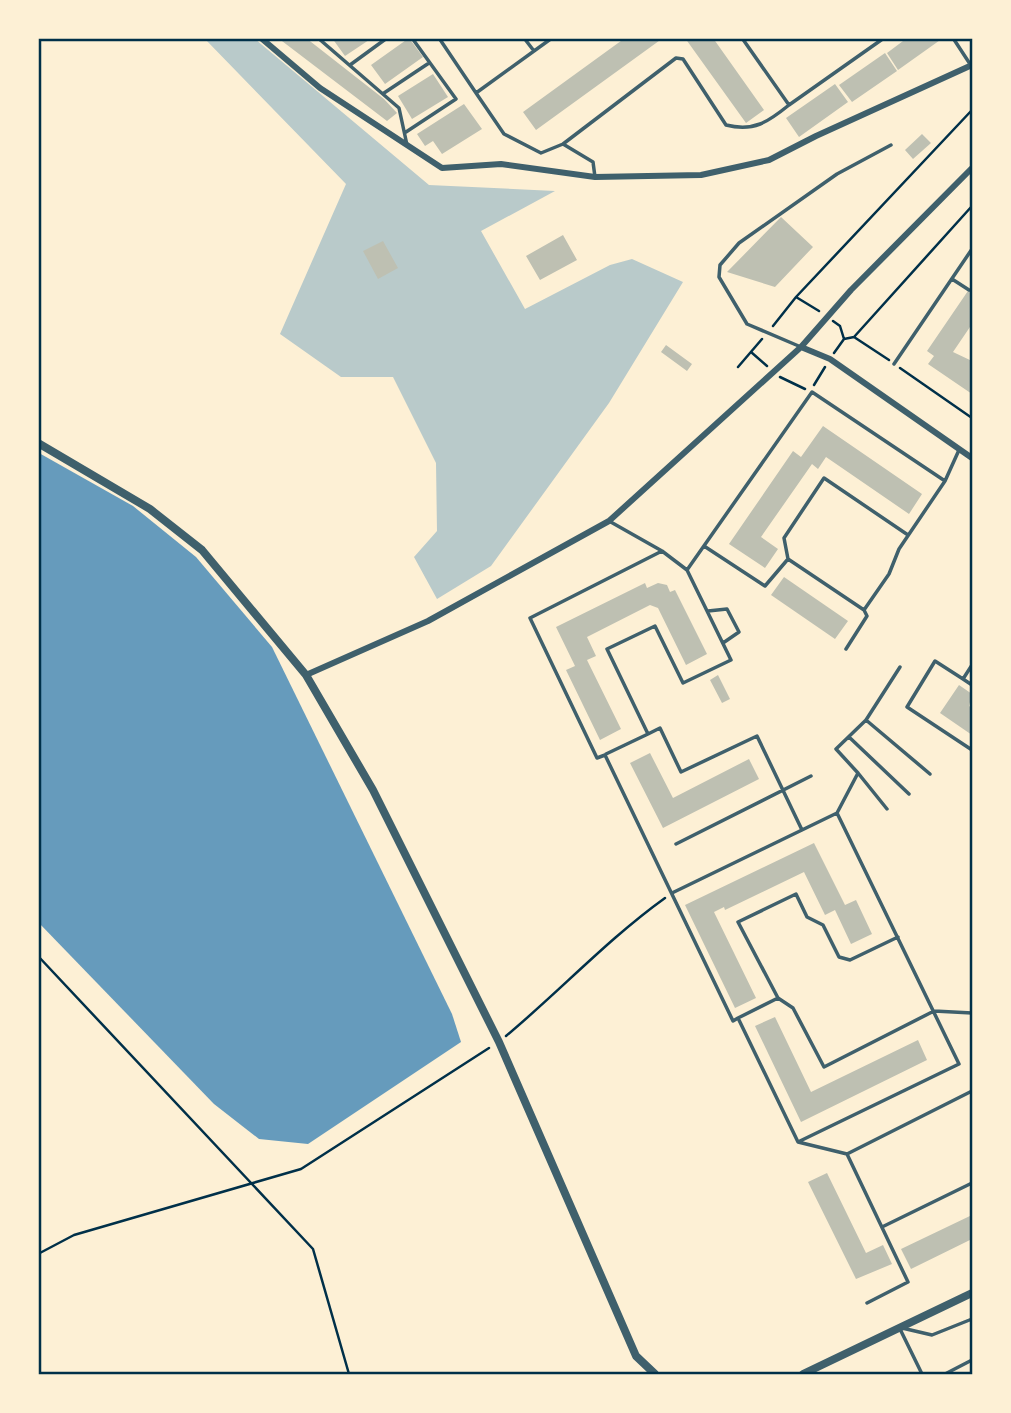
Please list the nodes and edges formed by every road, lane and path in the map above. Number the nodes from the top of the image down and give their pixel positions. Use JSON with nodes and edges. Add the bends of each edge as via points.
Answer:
{"nodes":[{"id":1,"x":261,"y":38,"type":"edge"},
{"id":2,"x":318,"y":38,"type":"edge"},
{"id":3,"x":387,"y":38,"type":"edge"},
{"id":4,"x":412,"y":38,"type":"edge"},
{"id":5,"x":439,"y":38,"type":"edge"},
{"id":6,"x":524,"y":38,"type":"edge"},
{"id":7,"x":552,"y":38,"type":"edge"},
{"id":8,"x":742,"y":38,"type":"edge"},
{"id":9,"x":884,"y":38,"type":"edge"},
{"id":10,"x":953,"y":38,"type":"edge"},
{"id":11,"x":534,"y":51,"type":"junction"},
{"id":12,"x":430,"y":63,"type":"junction"},
{"id":13,"x":971,"y":64,"type":"edge"},
{"id":14,"x":350,"y":65,"type":"junction"},
{"id":15,"x":384,"y":93,"type":"junction"},
{"id":16,"x":476,"y":93,"type":"junction"},
{"id":17,"x":789,"y":105,"type":"junction"},
{"id":18,"x":972,"y":110,"type":"edge"},
{"id":19,"x":406,"y":132,"type":"junction"},
{"id":20,"x":563,"y":144,"type":"junction"},
{"id":21,"x":891,"y":145,"type":"dead end"},
{"id":22,"x":408,"y":147,"type":"junction"},
{"id":23,"x":972,"y":168,"type":"edge"},
{"id":24,"x":595,"y":177,"type":"junction"},
{"id":25,"x":972,"y":206,"type":"edge"},
{"id":26,"x":972,"y":249,"type":"edge"},
{"id":27,"x":952,"y":279,"type":"junction"},
{"id":28,"x":970,"y":290,"type":"dead end"},
{"id":29,"x":796,"y":298,"type":"dead end"},
{"id":30,"x":854,"y":337,"type":"junction"},
{"id":31,"x":844,"y":339,"type":"dead end"},
{"id":32,"x":801,"y":347,"type":"junction"},
{"id":33,"x":894,"y":364,"type":"junction"},
{"id":34,"x":972,"y":418,"type":"edge"},
{"id":35,"x":38,"y":443,"type":"edge"},
{"id":36,"x":960,"y":449,"type":"junction"},
{"id":37,"x":972,"y":458,"type":"edge"},
{"id":38,"x":945,"y":481,"type":"junction"},
{"id":39,"x":609,"y":521,"type":"junction"},
{"id":40,"x":908,"y":536,"type":"junction"},
{"id":41,"x":704,"y":546,"type":"junction"},
{"id":42,"x":662,"y":551,"type":"junction"},
{"id":43,"x":788,"y":559,"type":"junction"},
{"id":44,"x":687,"y":570,"type":"junction"},
{"id":45,"x":864,"y":610,"type":"junction"},
{"id":46,"x":707,"y":611,"type":"junction"},
{"id":47,"x":723,"y":643,"type":"junction"},
{"id":48,"x":846,"y":649,"type":"dead end"},
{"id":49,"x":972,"y":665,"type":"edge"},
{"id":50,"x":900,"y":667,"type":"dead end"},
{"id":51,"x":306,"y":676,"type":"junction"},
{"id":52,"x":964,"y":679,"type":"junction"},
{"id":53,"x":972,"y":685,"type":"edge"},
{"id":54,"x":866,"y":720,"type":"junction"},
{"id":55,"x":648,"y":734,"type":"junction"},
{"id":56,"x":849,"y":737,"type":"junction"},
{"id":57,"x":972,"y":750,"type":"edge"},
{"id":58,"x":605,"y":755,"type":"junction"},
{"id":59,"x":858,"y":773,"type":"junction"},
{"id":60,"x":930,"y":774,"type":"dead end"},
{"id":61,"x":811,"y":776,"type":"dead end"},
{"id":62,"x":783,"y":790,"type":"junction"},
{"id":63,"x":909,"y":794,"type":"dead end"},
{"id":64,"x":887,"y":809,"type":"dead end"},
{"id":65,"x":838,"y":813,"type":"junction"},
{"id":66,"x":802,"y":830,"type":"junction"},
{"id":67,"x":676,"y":844,"type":"dead end"},
{"id":68,"x":672,"y":893,"type":"junction"},
{"id":69,"x":898,"y":937,"type":"junction"},
{"id":70,"x":38,"y":956,"type":"edge"},
{"id":71,"x":778,"y":998,"type":"junction"},
{"id":72,"x":934,"y":1011,"type":"junction"},
{"id":73,"x":972,"y":1013,"type":"edge"},
{"id":74,"x":738,"y":1018,"type":"junction"},
{"id":75,"x":499,"y":1042,"type":"junction"},
{"id":76,"x":972,"y":1091,"type":"edge"},
{"id":77,"x":798,"y":1142,"type":"junction"},
{"id":78,"x":847,"y":1154,"type":"junction"},
{"id":79,"x":972,"y":1183,"type":"edge"},
{"id":80,"x":251,"y":1185,"type":"junction"},
{"id":81,"x":882,"y":1227,"type":"junction"},
{"id":82,"x":38,"y":1254,"type":"edge"},
{"id":83,"x":972,"y":1293,"type":"edge"},
{"id":84,"x":867,"y":1303,"type":"dead end"},
{"id":85,"x":972,"y":1319,"type":"edge"},
{"id":86,"x":900,"y":1327,"type":"junction"},
{"id":87,"x":972,"y":1360,"type":"edge"},
{"id":88,"x":349,"y":1374,"type":"edge"},
{"id":89,"x":655,"y":1374,"type":"edge"},
{"id":90,"x":803,"y":1374,"type":"edge"},
{"id":91,"x":922,"y":1374,"type":"edge"},
{"id":92,"x":945,"y":1374,"type":"edge"}],
"edges":[{"from":1,"to":22,"type":"street","via":[[320,88]]},
{"from":2,"to":14,"type":"lane"},
{"from":3,"to":14,"type":"lane"},
{"from":4,"to":12,"type":"lane"},
{"from":5,"to":16,"type":"lane"},
{"from":6,"to":11,"type":"lane"},
{"from":7,"to":11,"type":"lane"},
{"from":8,"to":17,"type":"lane"},
{"from":9,"to":17,"type":"lane"},
{"from":10,"to":13,"type":"lane"},
{"from":11,"to":16,"type":"lane"},
{"from":12,"to":15,"type":"lane"},
{"from":12,"to":19,"type":"lane","via":[[456,99]]},
{"from":13,"to":24,"type":"street","via":[[769,160],[701,175]]},
{"from":14,"to":15,"type":"lane"},
{"from":15,"to":19,"type":"lane","via":[[399,107]]},
{"from":16,"to":20,"type":"lane","via":[[505,134],[541,153]]},
{"from":17,"to":20,"type":"lane","via":[[768,122],[743,129],[726,125],[683,60],[676,58]]},
{"from":18,"to":29,"type":"path"},
{"from":19,"to":22,"type":"lane"},
{"from":20,"to":24,"type":"lane","via":[[593,162]]},
{"from":21,"to":32,"type":"lane","via":[[837,174],[750,235],[720,265],[719,277],[747,324]]},
{"from":22,"to":24,"type":"street","via":[[442,168],[501,164]]},
{"from":23,"to":32,"type":"street"},
{"from":25,"to":30,"type":"path"},
{"from":26,"to":27,"type":"lane"},
{"from":27,"to":28,"type":"lane"},
{"from":27,"to":33,"type":"lane"},
{"from":30,"to":31,"type":"path"},
{"from":30,"to":33,"type":"path"},
{"from":32,"to":36,"type":"street","via":[[830,359]]},
{"from":32,"to":39,"type":"street"},
{"from":33,"to":34,"type":"path"},
{"from":35,"to":51,"type":"street","via":[[150,509],[202,550]]},
{"from":36,"to":37,"type":"street"},
{"from":36,"to":38,"type":"lane"},
{"from":38,"to":40,"type":"lane"},
{"from":38,"to":41,"type":"lane","via":[[812,392]]},
{"from":39,"to":42,"type":"lane"},
{"from":39,"to":51,"type":"street","via":[[428,621]]},
{"from":40,"to":43,"type":"lane","via":[[824,478],[783,538]]},
{"from":40,"to":45,"type":"lane"},
{"from":41,"to":43,"type":"lane","via":[[765,586]]},
{"from":41,"to":44,"type":"lane"},
{"from":42,"to":44,"type":"lane"},
{"from":42,"to":58,"type":"lane","via":[[530,618],[597,758]]},
{"from":43,"to":45,"type":"lane"},
{"from":44,"to":46,"type":"lane"},
{"from":45,"to":48,"type":"lane","via":[[867,615]]},
{"from":46,"to":47,"type":"lane"},
{"from":46,"to":47,"type":"lane","via":[[727,609],[739,632]]},
{"from":47,"to":55,"type":"lane","via":[[731,660],[683,683],[655,626],[607,649]]},
{"from":49,"to":52,"type":"lane"},
{"from":50,"to":54,"type":"lane"},
{"from":51,"to":75,"type":"street","via":[[373,790]]},
{"from":52,"to":53,"type":"lane"},
{"from":52,"to":57,"type":"lane","via":[[934,661],[907,706]]},
{"from":54,"to":56,"type":"lane"},
{"from":54,"to":60,"type":"lane"},
{"from":55,"to":58,"type":"lane"},
{"from":55,"to":62,"type":"lane","via":[[660,728],[681,772],[757,736]]},
{"from":56,"to":59,"type":"lane","via":[[836,749]]},
{"from":56,"to":63,"type":"lane"},
{"from":58,"to":68,"type":"lane"},
{"from":59,"to":64,"type":"lane"},
{"from":59,"to":65,"type":"lane"},
{"from":61,"to":62,"type":"lane"},
{"from":62,"to":66,"type":"lane"},
{"from":62,"to":67,"type":"lane"},
{"from":65,"to":66,"type":"lane"},
{"from":65,"to":69,"type":"lane"},
{"from":66,"to":68,"type":"lane"},
{"from":68,"to":74,"type":"lane","via":[[733,1021]]},
{"from":68,"to":75,"type":"path","via":[[625,927]]},
{"from":69,"to":71,"type":"lane","via":[[850,960],[839,957],[824,925],[807,917],[796,894],[738,922]]},
{"from":69,"to":72,"type":"lane"},
{"from":70,"to":80,"type":"path"},
{"from":71,"to":72,"type":"lane","via":[[793,1008],[824,1068]]},
{"from":71,"to":74,"type":"lane"},
{"from":72,"to":73,"type":"lane"},
{"from":72,"to":77,"type":"lane","via":[[959,1064]]},
{"from":74,"to":77,"type":"lane"},
{"from":75,"to":80,"type":"path","via":[[301,1169]]},
{"from":75,"to":89,"type":"street","via":[[636,1356]]},
{"from":76,"to":78,"type":"lane"},
{"from":77,"to":78,"type":"lane"},
{"from":78,"to":81,"type":"lane"},
{"from":79,"to":81,"type":"lane"},
{"from":80,"to":82,"type":"path","via":[[74,1235]]},
{"from":80,"to":88,"type":"path","via":[[313,1249]]},
{"from":81,"to":84,"type":"lane","via":[[908,1282]]},
{"from":83,"to":86,"type":"street"},
{"from":85,"to":86,"type":"lane","via":[[932,1335]]},
{"from":86,"to":90,"type":"street"},
{"from":86,"to":91,"type":"lane"},
{"from":87,"to":92,"type":"lane"}]}
